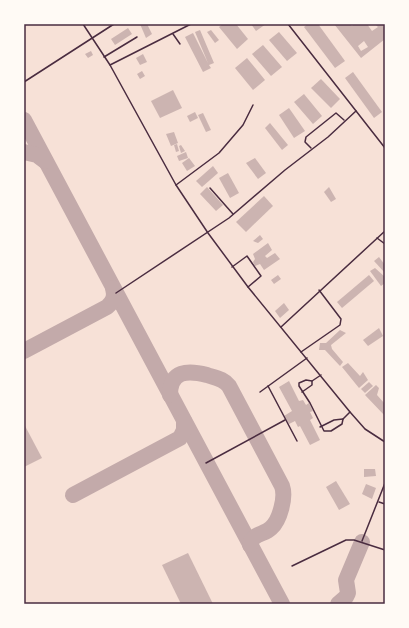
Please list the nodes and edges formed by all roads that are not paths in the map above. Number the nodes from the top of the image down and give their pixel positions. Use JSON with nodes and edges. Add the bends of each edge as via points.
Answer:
{"nodes":[{"id":1,"x":83,"y":24,"type":"edge"},
{"id":2,"x":114,"y":24,"type":"edge"},
{"id":3,"x":191,"y":24,"type":"edge"},
{"id":4,"x":288,"y":24,"type":"edge"},
{"id":5,"x":172,"y":34,"type":"junction"},
{"id":6,"x":137,"y":37,"type":"dead end"},
{"id":7,"x":92,"y":38,"type":"junction"},
{"id":8,"x":180,"y":44,"type":"dead end"},
{"id":9,"x":104,"y":56,"type":"junction"},
{"id":10,"x":110,"y":65,"type":"junction"},
{"id":11,"x":24,"y":82,"type":"edge"},
{"id":12,"x":253,"y":105,"type":"dead end"},
{"id":13,"x":356,"y":111,"type":"junction"},
{"id":14,"x":344,"y":120,"type":"junction"},
{"id":15,"x":312,"y":148,"type":"junction"},
{"id":16,"x":385,"y":148,"type":"edge"},
{"id":17,"x":176,"y":185,"type":"junction"},
{"id":18,"x":210,"y":188,"type":"dead end"},
{"id":19,"x":233,"y":214,"type":"junction"},
{"id":20,"x":385,"y":231,"type":"edge"},
{"id":21,"x":208,"y":233,"type":"junction"},
{"id":22,"x":377,"y":237,"type":"junction"},
{"id":23,"x":385,"y":244,"type":"edge"},
{"id":24,"x":232,"y":267,"type":"junction"},
{"id":25,"x":248,"y":287,"type":"junction"},
{"id":26,"x":319,"y":290,"type":"junction"},
{"id":27,"x":116,"y":294,"type":"dead end"},
{"id":28,"x":280,"y":327,"type":"junction"},
{"id":29,"x":301,"y":352,"type":"junction"},
{"id":30,"x":307,"y":358,"type":"junction"},
{"id":31,"x":321,"y":375,"type":"junction"},
{"id":32,"x":312,"y":381,"type":"junction"},
{"id":33,"x":268,"y":386,"type":"junction"},
{"id":34,"x":260,"y":392,"type":"dead end"},
{"id":35,"x":302,"y":392,"type":"junction"},
{"id":36,"x":350,"y":412,"type":"junction"},
{"id":37,"x":343,"y":419,"type":"junction"},
{"id":38,"x":284,"y":420,"type":"junction"},
{"id":39,"x":320,"y":427,"type":"junction"},
{"id":40,"x":297,"y":442,"type":"dead end"},
{"id":41,"x":385,"y":442,"type":"edge"},
{"id":42,"x":206,"y":462,"type":"dead end"},
{"id":43,"x":385,"y":484,"type":"edge"},
{"id":44,"x":379,"y":501,"type":"junction"},
{"id":45,"x":385,"y":504,"type":"edge"},
{"id":46,"x":362,"y":542,"type":"junction"},
{"id":47,"x":385,"y":550,"type":"edge"},
{"id":48,"x":292,"y":566,"type":"dead end"}],
"edges":[{"from":1,"to":7,"type":"lane"},
{"from":2,"to":7,"type":"lane"},
{"from":3,"to":5,"type":"lane"},
{"from":4,"to":13,"type":"lane"},
{"from":5,"to":8,"type":"lane"},
{"from":5,"to":10,"type":"lane"},
{"from":6,"to":9,"type":"lane"},
{"from":7,"to":9,"type":"lane"},
{"from":7,"to":11,"type":"lane"},
{"from":9,"to":10,"type":"lane"},
{"from":10,"to":17,"type":"lane"},
{"from":12,"to":17,"type":"lane","via":[[243,125],[218,153]]},
{"from":13,"to":14,"type":"lane"},
{"from":13,"to":16,"type":"lane"},
{"from":14,"to":15,"type":"lane","via":[[328,137]]},
{"from":14,"to":15,"type":"lane","via":[[336,113],[306,137],[305,142]]},
{"from":15,"to":19,"type":"lane"},
{"from":17,"to":21,"type":"lane"},
{"from":18,"to":19,"type":"lane"},
{"from":19,"to":21,"type":"lane"},
{"from":20,"to":22,"type":"lane"},
{"from":21,"to":24,"type":"lane"},
{"from":21,"to":27,"type":"lane"},
{"from":22,"to":23,"type":"lane"},
{"from":22,"to":26,"type":"lane"},
{"from":24,"to":25,"type":"lane"},
{"from":24,"to":25,"type":"lane","via":[[247,256],[261,276]]},
{"from":25,"to":28,"type":"lane"},
{"from":26,"to":28,"type":"lane"},
{"from":26,"to":29,"type":"lane","via":[[337,311],[341,319],[340,325]]},
{"from":28,"to":29,"type":"lane"},
{"from":29,"to":30,"type":"lane"},
{"from":30,"to":31,"type":"lane"},
{"from":30,"to":33,"type":"lane"},
{"from":31,"to":32,"type":"lane"},
{"from":31,"to":36,"type":"lane"},
{"from":32,"to":35,"type":"lane","via":[[312,385]]},
{"from":32,"to":35,"type":"lane","via":[[299,383]]},
{"from":33,"to":34,"type":"lane"},
{"from":33,"to":38,"type":"lane"},
{"from":35,"to":39,"type":"lane","via":[[310,403]]},
{"from":36,"to":37,"type":"lane"},
{"from":36,"to":41,"type":"lane","via":[[365,429]]},
{"from":37,"to":39,"type":"lane","via":[[334,420]]},
{"from":37,"to":39,"type":"lane","via":[[342,424],[327,432]]},
{"from":38,"to":40,"type":"lane"},
{"from":38,"to":42,"type":"lane"},
{"from":43,"to":44,"type":"lane"},
{"from":44,"to":45,"type":"lane"},
{"from":44,"to":46,"type":"lane"},
{"from":46,"to":47,"type":"lane"},
{"from":46,"to":48,"type":"lane","via":[[339,542]]}]}
